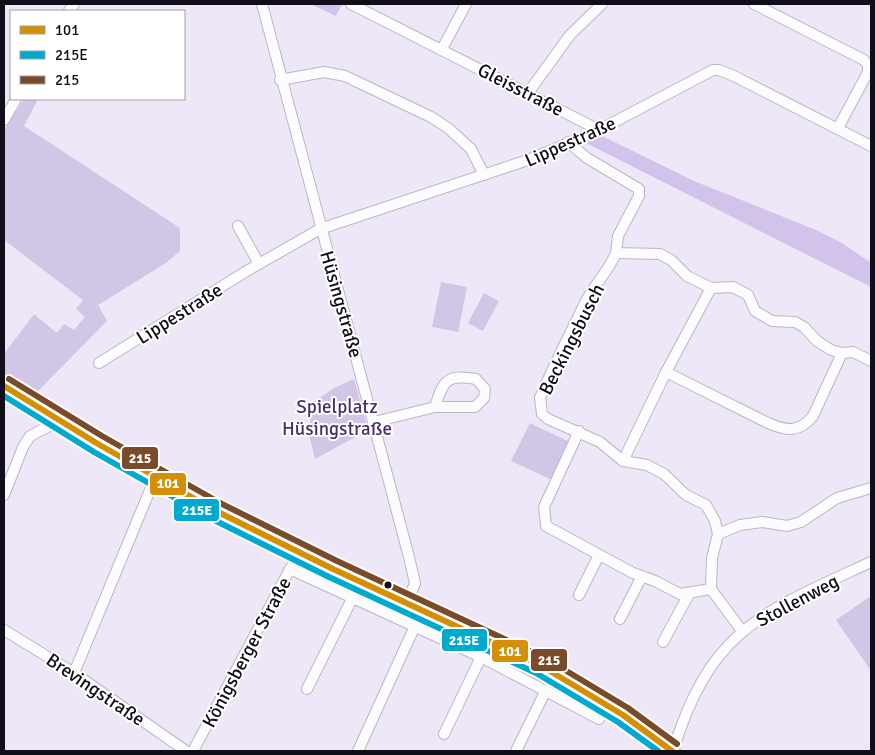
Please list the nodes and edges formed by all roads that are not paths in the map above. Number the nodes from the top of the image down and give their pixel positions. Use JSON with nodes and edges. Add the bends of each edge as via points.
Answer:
{"nodes":[{"id":1,"x":262,"y":4,"type":"edge"},
{"id":2,"x":351,"y":4,"type":"edge"},
{"id":3,"x":466,"y":4,"type":"edge"},
{"id":4,"x":602,"y":4,"type":"edge"},
{"id":5,"x":754,"y":4,"type":"edge"},
{"id":6,"x":442,"y":49,"type":"junction"},
{"id":7,"x":280,"y":80,"type":"junction"},
{"id":8,"x":528,"y":93,"type":"junction"},
{"id":9,"x":15,"y":100,"type":"edge"},
{"id":10,"x":4,"y":120,"type":"edge"},
{"id":11,"x":838,"y":128,"type":"junction"},
{"id":12,"x":600,"y":130,"type":"junction"},
{"id":13,"x":568,"y":142,"type":"junction"},
{"id":14,"x":871,"y":146,"type":"edge"},
{"id":15,"x":484,"y":175,"type":"junction"},
{"id":16,"x":238,"y":226,"type":"dead end"},
{"id":17,"x":320,"y":229,"type":"junction"},
{"id":18,"x":616,"y":253,"type":"junction"},
{"id":19,"x":258,"y":264,"type":"junction"},
{"id":20,"x":711,"y":288,"type":"junction"},
{"id":21,"x":842,"y":353,"type":"junction"},
{"id":22,"x":871,"y":361,"type":"edge"},
{"id":23,"x":99,"y":363,"type":"dead end"},
{"id":24,"x":666,"y":372,"type":"junction"},
{"id":25,"x":4,"y":386,"type":"edge"},
{"id":26,"x":435,"y":407,"type":"junction"},
{"id":27,"x":59,"y":421,"type":"junction"},
{"id":28,"x":374,"y":422,"type":"junction"},
{"id":29,"x":578,"y":431,"type":"junction"},
{"id":30,"x":623,"y":461,"type":"junction"},
{"id":31,"x":155,"y":478,"type":"junction"},
{"id":32,"x":871,"y":488,"type":"edge"},
{"id":33,"x":4,"y":495,"type":"edge"},
{"id":34,"x":718,"y":534,"type":"junction"},
{"id":35,"x":302,"y":554,"type":"junction"},
{"id":36,"x":599,"y":555,"type":"junction"},
{"id":37,"x":871,"y":562,"type":"edge"},
{"id":38,"x":290,"y":568,"type":"junction"},
{"id":39,"x":642,"y":576,"type":"junction"},
{"id":40,"x":711,"y":589,"type":"junction"},
{"id":41,"x":689,"y":594,"type":"junction"},
{"id":42,"x":578,"y":596,"type":"dead end"},
{"id":43,"x":353,"y":597,"type":"junction"},
{"id":44,"x":407,"y":604,"type":"junction"},
{"id":45,"x":620,"y":619,"type":"dead end"},
{"id":46,"x":415,"y":626,"type":"junction"},
{"id":47,"x":4,"y":630,"type":"edge"},
{"id":48,"x":742,"y":631,"type":"junction"},
{"id":49,"x":662,"y":642,"type":"dead end"},
{"id":50,"x":482,"y":657,"type":"junction"},
{"id":51,"x":74,"y":673,"type":"junction"},
{"id":52,"x":307,"y":689,"type":"dead end"},
{"id":53,"x":546,"y":690,"type":"junction"},
{"id":54,"x":599,"y":719,"type":"dead end"},
{"id":55,"x":444,"y":734,"type":"dead end"},
{"id":56,"x":186,"y":751,"type":"edge"},
{"id":57,"x":193,"y":751,"type":"edge"},
{"id":58,"x":358,"y":751,"type":"edge"},
{"id":59,"x":516,"y":751,"type":"edge"},
{"id":60,"x":673,"y":751,"type":"edge"}],
"edges":[{"from":1,"to":7,"type":"street","name":"Hüsingstraße"},
{"from":2,"to":6,"type":"street","name":"Gleisstraße"},
{"from":3,"to":6,"type":"street"},
{"from":4,"to":8,"type":"street","via":[[570,34]]},
{"from":5,"to":11,"type":"street","via":[[864,60],[868,65],[868,72]]},
{"from":6,"to":8,"type":"street","name":"Gleisstraße"},
{"from":7,"to":15,"type":"street","via":[[324,72],[345,76],[448,128],[471,149]]},
{"from":7,"to":17,"type":"street","name":"Hüsingstraße"},
{"from":8,"to":12,"type":"street","name":"Gleisstraße"},
{"from":9,"to":10,"type":"street"},
{"from":11,"to":12,"type":"street","name":"Lippestraße","via":[[719,70],[700,76]]},
{"from":11,"to":14,"type":"street","name":"Lippestraße"},
{"from":12,"to":13,"type":"street","name":"Lippestraße"},
{"from":13,"to":15,"type":"street","name":"Lippestraße"},
{"from":13,"to":18,"type":"street","name":"Beckingsbusch","via":[[587,158],[639,189],[618,236]]},
{"from":15,"to":17,"type":"street","name":"Lippestraße"},
{"from":16,"to":19,"type":"street"},
{"from":17,"to":19,"type":"street","name":"Lippestraße"},
{"from":17,"to":28,"type":"street","name":"Hüsingstraße"},
{"from":18,"to":20,"type":"street","via":[[660,254],[671,260],[686,276]]},
{"from":18,"to":29,"type":"street","name":"Beckingsbusch","via":[[585,303],[540,398],[542,414]]},
{"from":19,"to":23,"type":"street","name":"Lippestraße"},
{"from":20,"to":21,"type":"street","via":[[732,287],[748,295],[755,311],[772,321],[795,322],[817,341]]},
{"from":20,"to":24,"type":"street"},
{"from":21,"to":22,"type":"street","via":[[853,352]]},
{"from":21,"to":24,"type":"street","via":[[813,416],[794,430],[784,430],[768,423]]},
{"from":24,"to":30,"type":"street"},
{"from":25,"to":27,"type":"main road"},
{"from":26,"to":26,"type":"street","via":[[475,407],[484,398],[485,389],[476,380],[449,379],[442,384]]},
{"from":26,"to":28,"type":"street"},
{"from":27,"to":31,"type":"main road"},
{"from":27,"to":33,"type":"street","via":[[30,436]]},
{"from":28,"to":44,"type":"street","name":"Hüsingstraße","via":[[415,583]]},
{"from":29,"to":30,"type":"street","name":"Beckingsbusch","via":[[600,442]]},
{"from":29,"to":36,"type":"street","via":[[544,507],[544,520],[550,531]]},
{"from":30,"to":34,"type":"street","name":"Beckingsbusch","via":[[647,465],[664,474],[677,489],[706,505],[716,521]]},
{"from":31,"to":35,"type":"main road"},
{"from":31,"to":51,"type":"street"},
{"from":32,"to":34,"type":"street","via":[[837,498],[801,522],[788,526],[762,522],[740,525]]},
{"from":34,"to":40,"type":"street","via":[[712,558]]},
{"from":35,"to":38,"type":"street","name":"Königsberger Straße"},
{"from":35,"to":44,"type":"main road"},
{"from":36,"to":39,"type":"street"},
{"from":36,"to":42,"type":"street"},
{"from":37,"to":48,"type":"street","name":"Stollenweg","via":[[792,599]]},
{"from":38,"to":43,"type":"street"},
{"from":38,"to":57,"type":"street","name":"Königsberger Straße"},
{"from":39,"to":41,"type":"street","via":[[680,594]]},
{"from":39,"to":45,"type":"street"},
{"from":40,"to":41,"type":"street"},
{"from":40,"to":48,"type":"street"},
{"from":41,"to":49,"type":"street"},
{"from":43,"to":46,"type":"street"},
{"from":43,"to":52,"type":"street"},
{"from":44,"to":60,"type":"main road","via":[[556,674],[623,715]]},
{"from":46,"to":50,"type":"street"},
{"from":46,"to":58,"type":"street"},
{"from":47,"to":51,"type":"street","name":"Brevingstraße"},
{"from":48,"to":60,"type":"street","name":"Stollenweg","via":[[712,663],[695,691]]},
{"from":50,"to":53,"type":"street"},
{"from":50,"to":55,"type":"street"},
{"from":51,"to":56,"type":"street","name":"Brevingstraße"},
{"from":53,"to":54,"type":"street"},
{"from":53,"to":59,"type":"street"}]}
